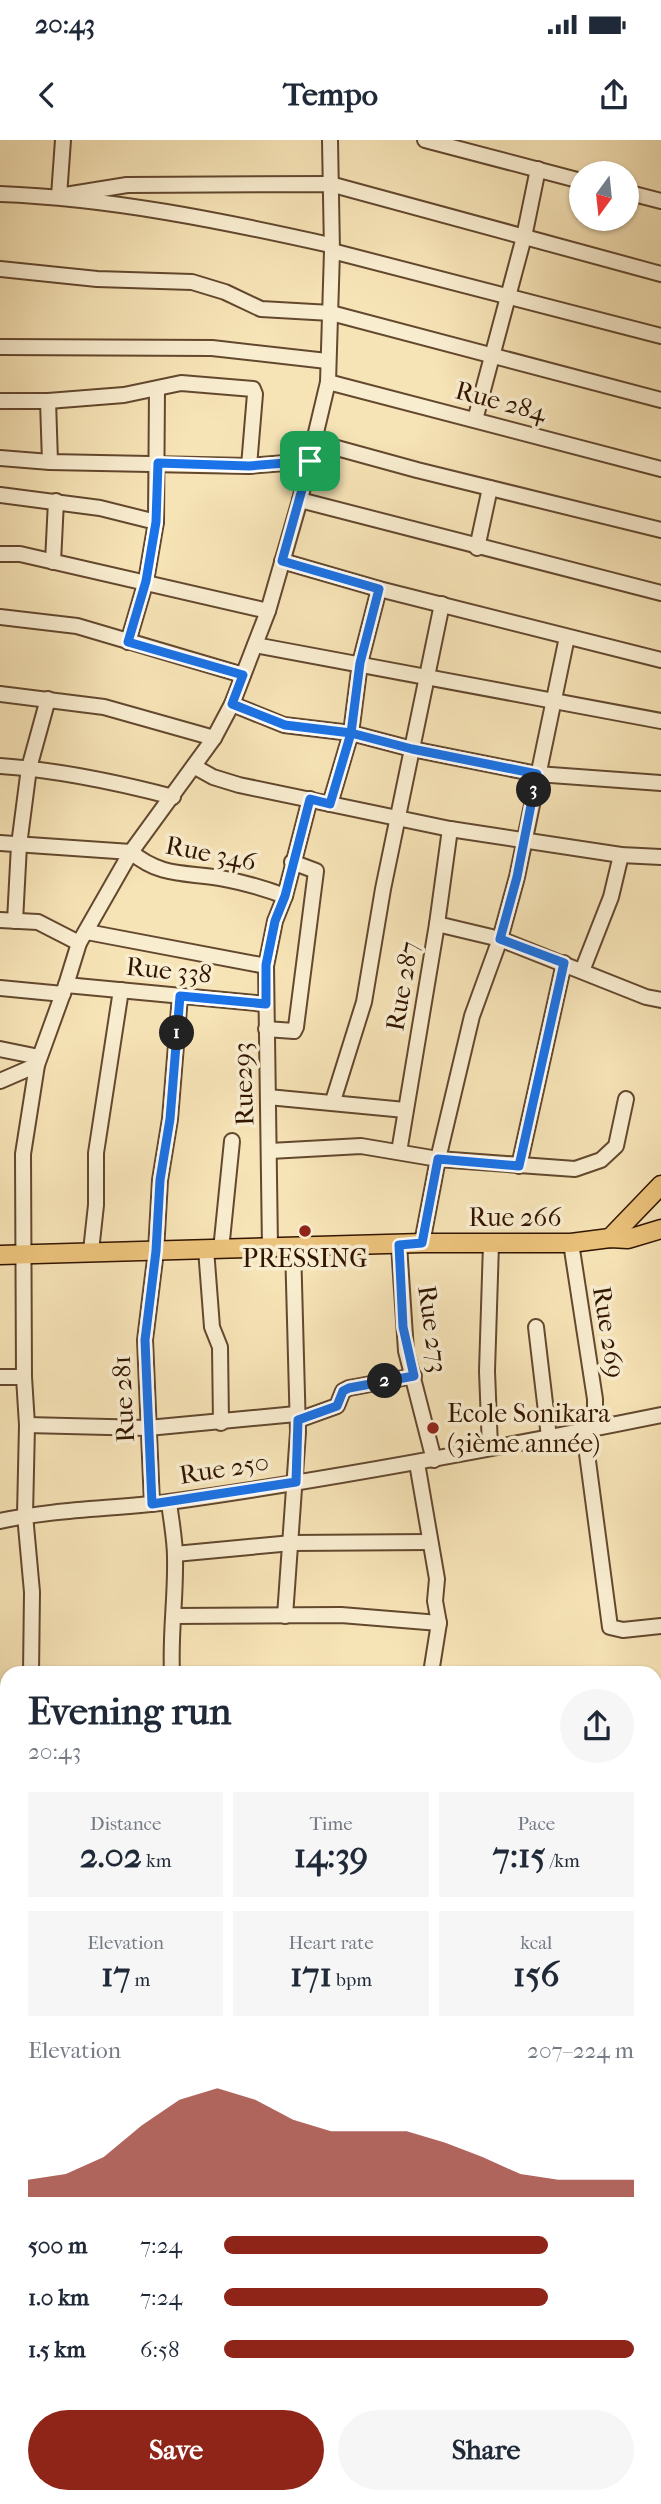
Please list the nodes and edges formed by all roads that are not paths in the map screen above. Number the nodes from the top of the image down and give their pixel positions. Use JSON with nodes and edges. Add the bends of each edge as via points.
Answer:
{"nodes":[{"id":1,"x":63,"y":140,"type":"edge"},
{"id":2,"x":330,"y":140,"type":"edge"},
{"id":3,"x":425,"y":140,"type":"edge"},
{"id":4,"x":538,"y":169,"type":"junction"},
{"id":5,"x":569,"y":177,"type":"edge"},
{"id":6,"x":330,"y":184,"type":"junction"},
{"id":7,"x":0,"y":194,"type":"edge"},
{"id":8,"x":639,"y":195,"type":"edge"},
{"id":9,"x":59,"y":196,"type":"junction"},
{"id":10,"x":661,"y":201,"type":"edge"},
{"id":11,"x":524,"y":237,"type":"junction"},
{"id":12,"x":331,"y":248,"type":"junction"},
{"id":13,"x":0,"y":268,"type":"edge"},
{"id":14,"x":661,"y":274,"type":"edge"},
{"id":15,"x":507,"y":299,"type":"junction"},
{"id":16,"x":331,"y":313,"type":"junction"},
{"id":17,"x":661,"y":336,"type":"edge"},
{"id":18,"x":0,"y":347,"type":"edge"},
{"id":19,"x":492,"y":357,"type":"junction"},
{"id":20,"x":327,"y":361,"type":"junction"},
{"id":21,"x":328,"y":382,"type":"junction"},
{"id":22,"x":157,"y":389,"type":"junction"},
{"id":23,"x":661,"y":400,"type":"edge"},
{"id":24,"x":0,"y":401,"type":"edge"},
{"id":25,"x":48,"y":401,"type":"junction"},
{"id":26,"x":475,"y":420,"type":"junction"},
{"id":27,"x":315,"y":442,"type":"junction"},
{"id":28,"x":0,"y":458,"type":"edge"},
{"id":29,"x":310,"y":461,"type":"junction"},
{"id":30,"x":50,"y":462,"type":"junction"},
{"id":31,"x":158,"y":463,"type":"junction"},
{"id":32,"x":249,"y":466,"type":"junction"},
{"id":33,"x":661,"y":469,"type":"edge"},
{"id":34,"x":490,"y":488,"type":"junction"},
{"id":35,"x":0,"y":495,"type":"edge"},
{"id":36,"x":300,"y":500,"type":"junction"},
{"id":37,"x":56,"y":501,"type":"junction"},
{"id":38,"x":156,"y":522,"type":"junction"},
{"id":39,"x":661,"y":530,"type":"edge"},
{"id":40,"x":477,"y":548,"type":"junction"},
{"id":41,"x":0,"y":554,"type":"edge"},
{"id":42,"x":282,"y":561,"type":"junction"},
{"id":43,"x":53,"y":562,"type":"junction"},
{"id":44,"x":146,"y":581,"type":"junction"},
{"id":45,"x":379,"y":589,"type":"junction"},
{"id":46,"x":661,"y":593,"type":"edge"},
{"id":47,"x":442,"y":604,"type":"junction"},
{"id":48,"x":268,"y":611,"type":"junction"},
{"id":49,"x":0,"y":617,"type":"edge"},
{"id":50,"x":567,"y":637,"type":"junction"},
{"id":51,"x":128,"y":642,"type":"junction"},
{"id":52,"x":255,"y":645,"type":"junction"},
{"id":53,"x":661,"y":660,"type":"edge"},
{"id":54,"x":360,"y":663,"type":"junction"},
{"id":55,"x":243,"y":675,"type":"junction"},
{"id":56,"x":425,"y":677,"type":"junction"},
{"id":57,"x":0,"y":694,"type":"edge"},
{"id":58,"x":48,"y":699,"type":"junction"},
{"id":59,"x":552,"y":702,"type":"junction"},
{"id":60,"x":232,"y":704,"type":"junction"},
{"id":61,"x":661,"y":721,"type":"edge"},
{"id":62,"x":351,"y":733,"type":"junction"},
{"id":63,"x":214,"y":738,"type":"junction"},
{"id":64,"x":412,"y":749,"type":"junction"},
{"id":65,"x":0,"y":766,"type":"edge"},
{"id":66,"x":195,"y":767,"type":"junction"},
{"id":67,"x":29,"y":768,"type":"junction"},
{"id":68,"x":537,"y":774,"type":"junction"},
{"id":69,"x":661,"y":783,"type":"edge"},
{"id":70,"x":173,"y":797,"type":"junction"},
{"id":71,"x":310,"y":799,"type":"junction"},
{"id":72,"x":330,"y":804,"type":"junction"},
{"id":73,"x":398,"y":818,"type":"junction"},
{"id":74,"x":450,"y":829,"type":"junction"},
{"id":75,"x":525,"y":840,"type":"junction"},
{"id":76,"x":0,"y":843,"type":"edge"},
{"id":77,"x":19,"y":845,"type":"junction"},
{"id":78,"x":131,"y":852,"type":"junction"},
{"id":79,"x":621,"y":855,"type":"junction"},
{"id":80,"x":661,"y":857,"type":"edge"},
{"id":81,"x":292,"y":862,"type":"junction"},
{"id":82,"x":285,"y":896,"type":"junction"},
{"id":83,"x":7,"y":921,"type":"edge"},
{"id":84,"x":438,"y":924,"type":"junction"},
{"id":85,"x":83,"y":938,"type":"junction"},
{"id":86,"x":500,"y":939,"type":"junction"},
{"id":87,"x":564,"y":963,"type":"junction"},
{"id":88,"x":266,"y":965,"type":"junction"},
{"id":89,"x":582,"y":971,"type":"junction"},
{"id":90,"x":0,"y":988,"type":"edge"},
{"id":91,"x":121,"y":989,"type":"junction"},
{"id":92,"x":65,"y":990,"type":"junction"},
{"id":93,"x":180,"y":996,"type":"junction"},
{"id":94,"x":661,"y":1000,"type":"edge"},
{"id":95,"x":266,"y":1004,"type":"junction"},
{"id":96,"x":266,"y":1029,"type":"junction"},
{"id":97,"x":0,"y":1049,"type":"edge"},
{"id":98,"x":38,"y":1061,"type":"junction"},
{"id":99,"x":0,"y":1081,"type":"edge"},
{"id":100,"x":268,"y":1097,"type":"junction"},
{"id":101,"x":626,"y":1099,"type":"dead end"},
{"id":102,"x":333,"y":1101,"type":"junction"},
{"id":103,"x":405,"y":1110,"type":"junction"},
{"id":104,"x":232,"y":1142,"type":"dead end"},
{"id":105,"x":270,"y":1151,"type":"junction"},
{"id":106,"x":398,"y":1152,"type":"junction"},
{"id":107,"x":438,"y":1159,"type":"junction"},
{"id":108,"x":519,"y":1166,"type":"junction"},
{"id":109,"x":661,"y":1185,"type":"edge"},
{"id":110,"x":661,"y":1229,"type":"edge"},
{"id":111,"x":603,"y":1241,"type":"junction"},
{"id":112,"x":422,"y":1243,"type":"junction"},
{"id":113,"x":570,"y":1243,"type":"junction"},
{"id":114,"x":491,"y":1244,"type":"junction"},
{"id":115,"x":399,"y":1245,"type":"junction"},
{"id":116,"x":270,"y":1247,"type":"junction"},
{"id":117,"x":293,"y":1247,"type":"junction"},
{"id":118,"x":213,"y":1250,"type":"junction"},
{"id":119,"x":91,"y":1251,"type":"junction"},
{"id":120,"x":156,"y":1251,"type":"junction"},
{"id":121,"x":25,"y":1254,"type":"junction"},
{"id":122,"x":0,"y":1255,"type":"edge"},
{"id":123,"x":536,"y":1327,"type":"dead end"},
{"id":124,"x":414,"y":1376,"type":"junction"},
{"id":125,"x":0,"y":1377,"type":"edge"},
{"id":126,"x":24,"y":1377,"type":"junction"},
{"id":127,"x":661,"y":1415,"type":"edge"},
{"id":128,"x":297,"y":1417,"type":"junction"},
{"id":129,"x":221,"y":1423,"type":"junction"},
{"id":130,"x":27,"y":1425,"type":"junction"},
{"id":131,"x":149,"y":1429,"type":"junction"},
{"id":132,"x":589,"y":1429,"type":"junction"},
{"id":133,"x":549,"y":1437,"type":"junction"},
{"id":134,"x":490,"y":1448,"type":"junction"},
{"id":135,"x":434,"y":1460,"type":"junction"},
{"id":136,"x":417,"y":1463,"type":"junction"},
{"id":137,"x":296,"y":1482,"type":"junction"},
{"id":138,"x":169,"y":1502,"type":"junction"},
{"id":139,"x":152,"y":1504,"type":"junction"},
{"id":140,"x":25,"y":1516,"type":"junction"},
{"id":141,"x":0,"y":1521,"type":"edge"},
{"id":142,"x":429,"y":1542,"type":"junction"},
{"id":143,"x":292,"y":1543,"type":"junction"},
{"id":144,"x":176,"y":1554,"type":"junction"},
{"id":145,"x":174,"y":1616,"type":"junction"},
{"id":146,"x":285,"y":1616,"type":"junction"},
{"id":147,"x":439,"y":1623,"type":"junction"},
{"id":148,"x":661,"y":1626,"type":"edge"},
{"id":149,"x":32,"y":1666,"type":"edge"},
{"id":150,"x":172,"y":1666,"type":"edge"},
{"id":151,"x":432,"y":1666,"type":"edge"}],
"edges":[{"from":1,"to":9,"type":"street"},
{"from":2,"to":6,"type":"street"},
{"from":3,"to":4,"type":"street"},
{"from":4,"to":5,"type":"street"},
{"from":4,"to":11,"type":"street"},
{"from":6,"to":9,"type":"street","via":[[127,185]]},
{"from":6,"to":11,"type":"street"},
{"from":6,"to":12,"type":"street"},
{"from":7,"to":9,"type":"street"},
{"from":8,"to":10,"type":"street"},
{"from":9,"to":12,"type":"street","via":[[219,220]]},
{"from":11,"to":14,"type":"street"},
{"from":11,"to":15,"type":"street"},
{"from":12,"to":15,"type":"street"},
{"from":12,"to":16,"type":"street"},
{"from":13,"to":16,"type":"street","via":[[97,279],[192,282],[261,309]]},
{"from":15,"to":17,"type":"street"},
{"from":15,"to":19,"type":"street"},
{"from":16,"to":19,"type":"street"},
{"from":16,"to":20,"type":"street"},
{"from":18,"to":20,"type":"street","via":[[212,348]]},
{"from":19,"to":23,"type":"street"},
{"from":19,"to":26,"type":"street"},
{"from":20,"to":21,"type":"street"},
{"from":21,"to":26,"type":"street","name":"Rue 284"},
{"from":21,"to":27,"type":"street"},
{"from":22,"to":25,"type":"street"},
{"from":22,"to":31,"type":"street"},
{"from":22,"to":32,"type":"street","via":[[181,383],[253,389]]},
{"from":24,"to":25,"type":"street"},
{"from":25,"to":30,"type":"street"},
{"from":26,"to":33,"type":"street","name":"Rue 284"},
{"from":27,"to":29,"type":"street"},
{"from":27,"to":34,"type":"street"},
{"from":28,"to":30,"type":"street"},
{"from":29,"to":32,"type":"street"},
{"from":29,"to":36,"type":"street"},
{"from":30,"to":31,"type":"street"},
{"from":31,"to":32,"type":"street"},
{"from":31,"to":38,"type":"street"},
{"from":34,"to":39,"type":"street"},
{"from":34,"to":40,"type":"street"},
{"from":35,"to":37,"type":"street"},
{"from":36,"to":40,"type":"street"},
{"from":36,"to":42,"type":"street"},
{"from":37,"to":38,"type":"street"},
{"from":37,"to":43,"type":"street"},
{"from":38,"to":44,"type":"street"},
{"from":40,"to":46,"type":"street"},
{"from":41,"to":43,"type":"street"},
{"from":42,"to":45,"type":"street"},
{"from":42,"to":48,"type":"street"},
{"from":43,"to":44,"type":"street"},
{"from":44,"to":48,"type":"street"},
{"from":44,"to":51,"type":"street"},
{"from":45,"to":47,"type":"street"},
{"from":45,"to":54,"type":"street"},
{"from":47,"to":50,"type":"street"},
{"from":47,"to":56,"type":"street"},
{"from":48,"to":52,"type":"street"},
{"from":49,"to":51,"type":"street","via":[[77,626]]},
{"from":50,"to":53,"type":"street"},
{"from":50,"to":59,"type":"street"},
{"from":51,"to":55,"type":"street"},
{"from":52,"to":54,"type":"street"},
{"from":52,"to":55,"type":"street"},
{"from":54,"to":56,"type":"street"},
{"from":54,"to":62,"type":"street"},
{"from":55,"to":60,"type":"street"},
{"from":56,"to":59,"type":"street"},
{"from":56,"to":64,"type":"street"},
{"from":57,"to":58,"type":"street"},
{"from":58,"to":63,"type":"street","via":[[104,707]]},
{"from":58,"to":67,"type":"street"},
{"from":59,"to":61,"type":"street"},
{"from":59,"to":68,"type":"street"},
{"from":60,"to":62,"type":"street","via":[[285,725]]},
{"from":60,"to":63,"type":"street"},
{"from":62,"to":64,"type":"street"},
{"from":62,"to":72,"type":"street"},
{"from":63,"to":66,"type":"street"},
{"from":64,"to":68,"type":"street"},
{"from":64,"to":73,"type":"street"},
{"from":65,"to":67,"type":"street"},
{"from":66,"to":70,"type":"street"},
{"from":66,"to":71,"type":"street","via":[[239,785]]},
{"from":67,"to":70,"type":"street"},
{"from":67,"to":77,"type":"street"},
{"from":68,"to":69,"type":"street"},
{"from":68,"to":75,"type":"street"},
{"from":70,"to":78,"type":"street"},
{"from":71,"to":72,"type":"street"},
{"from":71,"to":81,"type":"street","name":"Rue293"},
{"from":72,"to":73,"type":"street"},
{"from":73,"to":74,"type":"street"},
{"from":73,"to":102,"type":"street","via":[[364,1002]]},
{"from":74,"to":75,"type":"street"},
{"from":74,"to":84,"type":"street","name":"Rue 287"},
{"from":75,"to":79,"type":"street"},
{"from":75,"to":86,"type":"street"},
{"from":76,"to":77,"type":"street"},
{"from":77,"to":78,"type":"street"},
{"from":77,"to":83,"type":"street"},
{"from":78,"to":82,"type":"street","name":"Rue 346","via":[[147,865],[176,875],[248,883]]},
{"from":78,"to":85,"type":"street"},
{"from":79,"to":80,"type":"street"},
{"from":79,"to":89,"type":"street","via":[[611,897]]},
{"from":81,"to":82,"type":"street","name":"Rue293"},
{"from":81,"to":96,"type":"street","via":[[316,871],[298,1014],[294,1031]]},
{"from":82,"to":88,"type":"street","name":"Rue293"},
{"from":83,"to":85,"type":"street","via":[[37,922]]},
{"from":84,"to":86,"type":"street"},
{"from":84,"to":103,"type":"street","name":"Rue 287"},
{"from":85,"to":88,"type":"street"},
{"from":85,"to":92,"type":"street"},
{"from":86,"to":87,"type":"street"},
{"from":86,"to":107,"type":"street","via":[[472,1016]]},
{"from":87,"to":89,"type":"street"},
{"from":87,"to":108,"type":"street"},
{"from":88,"to":95,"type":"street","name":"Rue293"},
{"from":89,"to":94,"type":"street"},
{"from":90,"to":92,"type":"street","name":"Rue 338"},
{"from":91,"to":92,"type":"street","name":"Rue 338"},
{"from":91,"to":93,"type":"street","name":"Rue 338"},
{"from":91,"to":119,"type":"street","via":[[96,1153]]},
{"from":92,"to":98,"type":"street"},
{"from":93,"to":95,"type":"street","name":"Rue 338"},
{"from":93,"to":120,"type":"street","name":"Rue 281"},
{"from":95,"to":96,"type":"street","name":"Rue293"},
{"from":96,"to":100,"type":"street","name":"Rue293"},
{"from":97,"to":98,"type":"street"},
{"from":98,"to":99,"type":"street"},
{"from":98,"to":121,"type":"street","via":[[23,1154]]},
{"from":100,"to":102,"type":"street"},
{"from":100,"to":105,"type":"street","name":"Rue293"},
{"from":101,"to":108,"type":"street","via":[[616,1146],[601,1160],[575,1169]]},
{"from":102,"to":103,"type":"street"},
{"from":103,"to":106,"type":"street","name":"Rue 287"},
{"from":104,"to":118,"type":"street"},
{"from":105,"to":106,"type":"street","via":[[360,1146]]},
{"from":105,"to":116,"type":"street","name":"Rue293"},
{"from":106,"to":107,"type":"street"},
{"from":107,"to":108,"type":"street"},
{"from":107,"to":112,"type":"street"},
{"from":109,"to":111,"type":"main road"},
{"from":110,"to":111,"type":"main road","name":"Rue 266"},
{"from":111,"to":113,"type":"main road","name":"Rue 266"},
{"from":112,"to":114,"type":"main road","name":"Rue 266"},
{"from":112,"to":115,"type":"main road","name":"Rue 266"},
{"from":113,"to":114,"type":"main road","name":"Rue 266"},
{"from":113,"to":132,"type":"street","name":"Rue 269","via":[[595,1399]]},
{"from":114,"to":134,"type":"street"},
{"from":115,"to":117,"type":"main road","name":"Rue 266"},
{"from":115,"to":124,"type":"street","name":"Rue 273","via":[[403,1327]]},
{"from":116,"to":117,"type":"main road","name":"Rue 266"},
{"from":116,"to":118,"type":"main road","name":"Rue 266"},
{"from":117,"to":128,"type":"street"},
{"from":118,"to":120,"type":"main road","name":"Rue 266"},
{"from":118,"to":129,"type":"street","via":[[212,1327],[220,1347]]},
{"from":119,"to":120,"type":"main road","name":"Rue 266"},
{"from":119,"to":121,"type":"main road","name":"Rue 266"},
{"from":120,"to":131,"type":"street","name":"Rue 281","via":[[145,1340]]},
{"from":121,"to":122,"type":"main road","name":"Rue 266"},
{"from":121,"to":126,"type":"street"},
{"from":123,"to":133,"type":"street"},
{"from":124,"to":128,"type":"street","via":[[349,1388],[337,1406]]},
{"from":124,"to":135,"type":"street","name":"Rue 273"},
{"from":125,"to":126,"type":"street"},
{"from":126,"to":130,"type":"street"},
{"from":127,"to":132,"type":"street","name":"Rue 250"},
{"from":128,"to":129,"type":"street"},
{"from":128,"to":137,"type":"street"},
{"from":129,"to":131,"type":"street"},
{"from":130,"to":131,"type":"street"},
{"from":130,"to":140,"type":"street"},
{"from":131,"to":139,"type":"street","name":"Rue 281"},
{"from":132,"to":133,"type":"street","name":"Rue 250"},
{"from":132,"to":148,"type":"street","name":"Rue 269","via":[[610,1627]]},
{"from":133,"to":134,"type":"street","name":"Rue 250"},
{"from":134,"to":135,"type":"street","name":"Rue 250"},
{"from":135,"to":136,"type":"street","name":"Rue 250"},
{"from":136,"to":137,"type":"street","name":"Rue 250"},
{"from":136,"to":142,"type":"street"},
{"from":137,"to":138,"type":"street","name":"Rue 250"},
{"from":137,"to":143,"type":"street"},
{"from":138,"to":139,"type":"street","name":"Rue 250"},
{"from":138,"to":144,"type":"street"},
{"from":139,"to":140,"type":"street","name":"Rue 250"},
{"from":140,"to":141,"type":"street","name":"Rue 250"},
{"from":140,"to":149,"type":"street"},
{"from":142,"to":143,"type":"street"},
{"from":142,"to":147,"type":"street"},
{"from":143,"to":144,"type":"street"},
{"from":143,"to":146,"type":"street"},
{"from":144,"to":145,"type":"street"},
{"from":145,"to":146,"type":"street"},
{"from":145,"to":150,"type":"street"},
{"from":146,"to":147,"type":"street","via":[[341,1615]]},
{"from":147,"to":151,"type":"street"}]}
